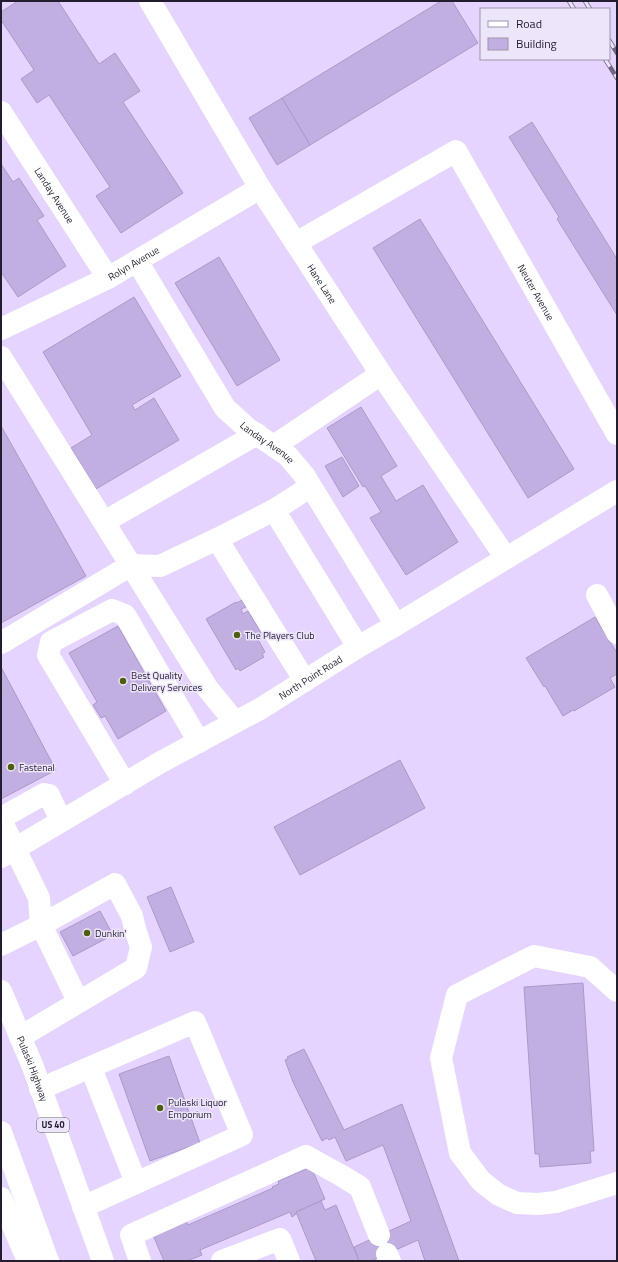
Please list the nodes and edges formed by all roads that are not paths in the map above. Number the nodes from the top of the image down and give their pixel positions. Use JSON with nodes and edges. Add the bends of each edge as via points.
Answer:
{"nodes":[{"id":1,"x":150,"y":1,"type":"edge"},
{"id":2,"x":1,"y":112,"type":"edge"},
{"id":3,"x":260,"y":188,"type":"junction"},
{"id":4,"x":296,"y":243,"type":"junction"},
{"id":5,"x":137,"y":261,"type":"junction"},
{"id":6,"x":108,"y":278,"type":"junction"},
{"id":7,"x":1,"y":329,"type":"edge"},
{"id":8,"x":1,"y":357,"type":"edge"},
{"id":9,"x":381,"y":374,"type":"junction"},
{"id":10,"x":617,"y":434,"type":"edge"},
{"id":11,"x":265,"y":440,"type":"junction"},
{"id":12,"x":310,"y":487,"type":"junction"},
{"id":13,"x":617,"y":491,"type":"edge"},
{"id":14,"x":274,"y":510,"type":"junction"},
{"id":15,"x":104,"y":522,"type":"junction"},
{"id":16,"x":217,"y":539,"type":"junction"},
{"id":17,"x":506,"y":558,"type":"junction"},
{"id":18,"x":131,"y":566,"type":"junction"},
{"id":19,"x":597,"y":595,"type":"dead end"},
{"id":20,"x":396,"y":625,"type":"junction"},
{"id":21,"x":617,"y":633,"type":"edge"},
{"id":22,"x":1,"y":643,"type":"edge"},
{"id":23,"x":358,"y":647,"type":"junction"},
{"id":24,"x":305,"y":681,"type":"junction"},
{"id":25,"x":235,"y":722,"type":"junction"},
{"id":26,"x":198,"y":742,"type":"junction"},
{"id":27,"x":125,"y":784,"type":"junction"},
{"id":28,"x":1,"y":819,"type":"edge"},
{"id":29,"x":62,"y":822,"type":"junction"},
{"id":30,"x":8,"y":853,"type":"edge"},
{"id":31,"x":47,"y":922,"type":"junction"},
{"id":32,"x":1,"y":945,"type":"edge"},
{"id":33,"x":1,"y":991,"type":"edge"},
{"id":34,"x":617,"y":991,"type":"edge"},
{"id":35,"x":78,"y":1001,"type":"junction"},
{"id":36,"x":20,"y":1037,"type":"junction"},
{"id":37,"x":91,"y":1068,"type":"junction"},
{"id":38,"x":40,"y":1089,"type":"junction"},
{"id":39,"x":1,"y":1132,"type":"edge"},
{"id":40,"x":136,"y":1183,"type":"junction"},
{"id":41,"x":617,"y":1183,"type":"edge"},
{"id":42,"x":1,"y":1198,"type":"edge"},
{"id":43,"x":83,"y":1207,"type":"junction"},
{"id":44,"x":386,"y":1250,"type":"edge"},
{"id":45,"x":28,"y":1261,"type":"edge"},
{"id":46,"x":48,"y":1261,"type":"edge"},
{"id":47,"x":88,"y":1261,"type":"edge"},
{"id":48,"x":103,"y":1261,"type":"edge"},
{"id":49,"x":140,"y":1261,"type":"edge"},
{"id":50,"x":222,"y":1261,"type":"edge"},
{"id":51,"x":289,"y":1261,"type":"edge"}],
"edges":[{"from":1,"to":3,"type":"street","name":"Hane Lane"},
{"from":2,"to":6,"type":"street","name":"Landay Avenue"},
{"from":3,"to":4,"type":"street","name":"Hane Lane"},
{"from":3,"to":5,"type":"street","name":"Rolyn Avenue"},
{"from":4,"to":9,"type":"street","name":"Hane Lane"},
{"from":4,"to":10,"type":"street","name":"Neuter Avenue","via":[[456,151]]},
{"from":5,"to":6,"type":"street","name":"Rolyn Avenue"},
{"from":5,"to":11,"type":"street","name":"Landay Avenue","via":[[225,408],[246,428]]},
{"from":6,"to":7,"type":"street","name":"Rolyn Avenue"},
{"from":8,"to":15,"type":"street"},
{"from":9,"to":11,"type":"street"},
{"from":9,"to":17,"type":"street","name":"Hane Lane"},
{"from":11,"to":12,"type":"street","name":"Landay Avenue","via":[[287,455],[304,475]]},
{"from":11,"to":15,"type":"street"},
{"from":12,"to":14,"type":"street"},
{"from":12,"to":20,"type":"street","name":"Landay Avenue"},
{"from":13,"to":17,"type":"street","name":"North Point Road"},
{"from":14,"to":16,"type":"street"},
{"from":14,"to":23,"type":"street"},
{"from":15,"to":18,"type":"street"},
{"from":16,"to":18,"type":"street","via":[[160,566]]},
{"from":16,"to":24,"type":"street"},
{"from":17,"to":20,"type":"street","name":"North Point Road"},
{"from":18,"to":22,"type":"street"},
{"from":18,"to":25,"type":"street","via":[[208,689]]},
{"from":19,"to":21,"type":"street"},
{"from":20,"to":23,"type":"street","name":"North Point Road"},
{"from":23,"to":24,"type":"street","name":"North Point Road"},
{"from":24,"to":25,"type":"street","name":"North Point Road"},
{"from":25,"to":26,"type":"street","name":"North Point Road"},
{"from":26,"to":27,"type":"street","name":"North Point Road"},
{"from":26,"to":27,"type":"street","via":[[125,615],[112,610],[51,642],[48,656]]},
{"from":27,"to":29,"type":"street","name":"North Point Road"},
{"from":28,"to":29,"type":"street","via":[[44,794],[49,795]]},
{"from":28,"to":30,"type":"street"},
{"from":29,"to":30,"type":"street","name":"North Point Road"},
{"from":30,"to":31,"type":"street","via":[[39,898]]},
{"from":31,"to":32,"type":"street"},
{"from":31,"to":35,"type":"street"},
{"from":31,"to":35,"type":"street","via":[[115,884],[132,916],[141,947],[136,968]]},
{"from":33,"to":36,"type":"street","name":"Pulaski Highway","number":"US 40"},
{"from":34,"to":41,"type":"street","via":[[590,967],[534,956],[457,995],[441,1058],[460,1153],[482,1181],[499,1195],[517,1203],[538,1204],[556,1202]]},
{"from":35,"to":36,"type":"street"},
{"from":36,"to":38,"type":"street","name":"Pulaski Highway","number":"US 40"},
{"from":37,"to":38,"type":"street"},
{"from":37,"to":40,"type":"street"},
{"from":37,"to":40,"type":"street","via":[[195,1022],[242,1134]]},
{"from":38,"to":43,"type":"street","name":"Pulaski Highway","number":"US 40"},
{"from":39,"to":46,"type":"street"},
{"from":40,"to":43,"type":"street"},
{"from":42,"to":45,"type":"street"},
{"from":43,"to":47,"type":"street"},
{"from":43,"to":48,"type":"street","name":"Pulaski Highway","number":"US 40"},
{"from":44,"to":49,"type":"street","via":[[360,1187],[306,1156],[131,1235]]},
{"from":50,"to":51,"type":"street","via":[[280,1239]]}]}
